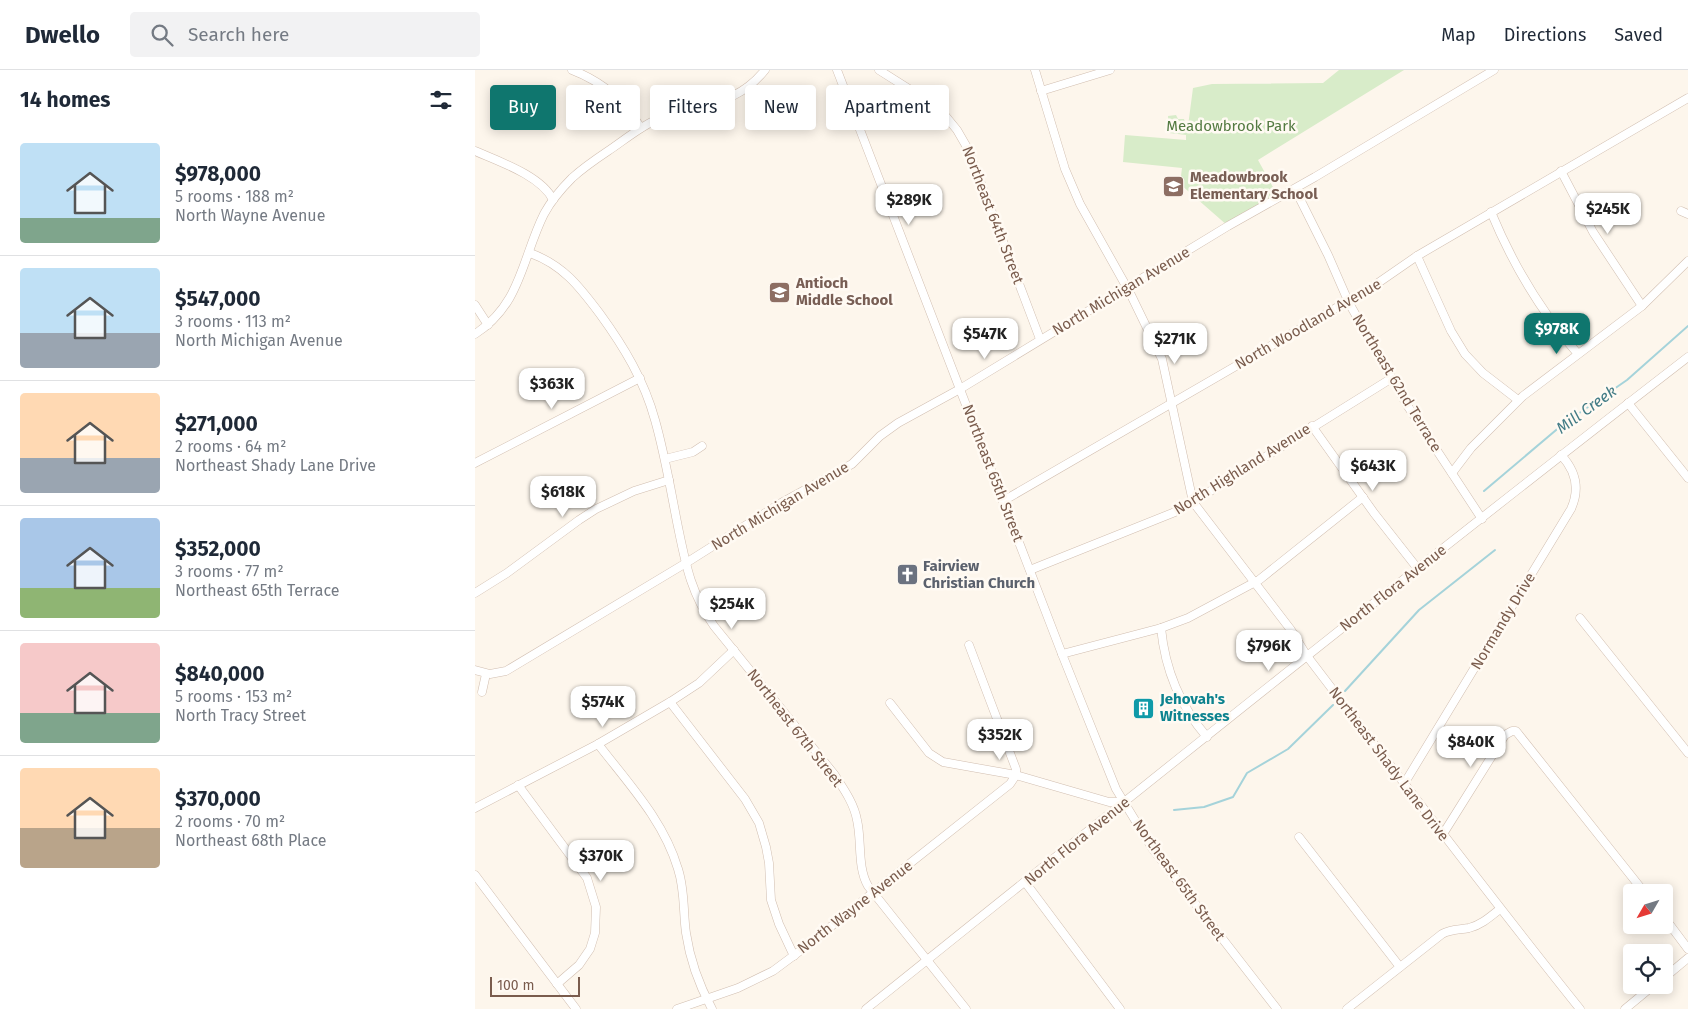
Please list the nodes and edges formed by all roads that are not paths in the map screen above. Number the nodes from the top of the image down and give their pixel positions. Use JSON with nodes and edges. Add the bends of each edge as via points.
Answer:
{"nodes":[{"id":1,"x":572,"y":70,"type":"edge"},
{"id":2,"x":594,"y":70,"type":"edge"},
{"id":3,"x":765,"y":70,"type":"edge"},
{"id":4,"x":837,"y":70,"type":"edge"},
{"id":5,"x":879,"y":70,"type":"edge"},
{"id":6,"x":1035,"y":70,"type":"edge"},
{"id":7,"x":1109,"y":70,"type":"edge"},
{"id":8,"x":1494,"y":70,"type":"edge"},
{"id":9,"x":589,"y":78,"type":"junction"},
{"id":10,"x":1041,"y":91,"type":"junction"},
{"id":11,"x":1688,"y":98,"type":"edge"},
{"id":12,"x":641,"y":128,"type":"junction"},
{"id":13,"x":475,"y":151,"type":"edge"},
{"id":14,"x":1561,"y":171,"type":"junction"},
{"id":15,"x":1295,"y":189,"type":"junction"},
{"id":16,"x":553,"y":200,"type":"junction"},
{"id":17,"x":1491,"y":212,"type":"junction"},
{"id":18,"x":530,"y":253,"type":"junction"},
{"id":19,"x":1417,"y":256,"type":"junction"},
{"id":20,"x":1688,"y":261,"type":"edge"},
{"id":21,"x":1127,"y":288,"type":"junction"},
{"id":22,"x":1349,"y":303,"type":"junction"},
{"id":23,"x":475,"y":305,"type":"edge"},
{"id":24,"x":1642,"y":306,"type":"junction"},
{"id":25,"x":488,"y":325,"type":"junction"},
{"id":26,"x":475,"y":334,"type":"edge"},
{"id":27,"x":1040,"y":338,"type":"junction"},
{"id":28,"x":1578,"y":354,"type":"junction"},
{"id":29,"x":1688,"y":357,"type":"edge"},
{"id":30,"x":640,"y":378,"type":"junction"},
{"id":31,"x":1392,"y":378,"type":"junction"},
{"id":32,"x":960,"y":389,"type":"junction"},
{"id":33,"x":1519,"y":400,"type":"junction"},
{"id":34,"x":1171,"y":403,"type":"junction"},
{"id":35,"x":1628,"y":403,"type":"junction"},
{"id":36,"x":1312,"y":426,"type":"junction"},
{"id":37,"x":702,"y":446,"type":"dead end"},
{"id":38,"x":1561,"y":455,"type":"junction"},
{"id":39,"x":665,"y":459,"type":"junction"},
{"id":40,"x":475,"y":463,"type":"edge"},
{"id":41,"x":1453,"y":473,"type":"junction"},
{"id":42,"x":1688,"y":478,"type":"edge"},
{"id":43,"x":669,"y":480,"type":"junction"},
{"id":44,"x":1363,"y":497,"type":"junction"},
{"id":45,"x":1003,"y":501,"type":"junction"},
{"id":46,"x":1193,"y":502,"type":"junction"},
{"id":47,"x":1482,"y":518,"type":"junction"},
{"id":48,"x":686,"y":563,"type":"junction"},
{"id":49,"x":1418,"y":569,"type":"junction"},
{"id":50,"x":1030,"y":570,"type":"junction"},
{"id":51,"x":1255,"y":582,"type":"junction"},
{"id":52,"x":475,"y":593,"type":"edge"},
{"id":53,"x":1580,"y":618,"type":"dead end"},
{"id":54,"x":1161,"y":628,"type":"junction"},
{"id":55,"x":969,"y":645,"type":"dead end"},
{"id":56,"x":734,"y":650,"type":"junction"},
{"id":57,"x":1062,"y":654,"type":"junction"},
{"id":58,"x":1307,"y":656,"type":"junction"},
{"id":59,"x":475,"y":670,"type":"edge"},
{"id":60,"x":486,"y":674,"type":"junction"},
{"id":61,"x":482,"y":692,"type":"dead end"},
{"id":62,"x":670,"y":702,"type":"junction"},
{"id":63,"x":890,"y":703,"type":"dead end"},
{"id":64,"x":1207,"y":737,"type":"junction"},
{"id":65,"x":598,"y":744,"type":"junction"},
{"id":66,"x":1688,"y":753,"type":"edge"},
{"id":67,"x":1016,"y":775,"type":"junction"},
{"id":68,"x":1405,"y":784,"type":"junction"},
{"id":69,"x":518,"y":785,"type":"junction"},
{"id":70,"x":1124,"y":802,"type":"junction"},
{"id":71,"x":475,"y":808,"type":"edge"},
{"id":72,"x":1443,"y":834,"type":"junction"},
{"id":73,"x":1299,"y":838,"type":"dead end"},
{"id":74,"x":475,"y":875,"type":"edge"},
{"id":75,"x":1025,"y":882,"type":"junction"},
{"id":76,"x":1638,"y":884,"type":"edge"},
{"id":77,"x":873,"y":892,"type":"junction"},
{"id":78,"x":1500,"y":909,"type":"junction"},
{"id":79,"x":1673,"y":930,"type":"edge"},
{"id":80,"x":1688,"y":949,"type":"edge"},
{"id":81,"x":793,"y":956,"type":"junction"},
{"id":82,"x":1688,"y":958,"type":"edge"},
{"id":83,"x":927,"y":960,"type":"junction"},
{"id":84,"x":1400,"y":967,"type":"junction"},
{"id":85,"x":1673,"y":970,"type":"edge"},
{"id":86,"x":557,"y":984,"type":"junction"},
{"id":87,"x":1644,"y":994,"type":"edge"},
{"id":88,"x":707,"y":999,"type":"junction"},
{"id":89,"x":576,"y":1009,"type":"edge"},
{"id":90,"x":677,"y":1009,"type":"edge"},
{"id":91,"x":711,"y":1009,"type":"edge"},
{"id":92,"x":867,"y":1009,"type":"edge"},
{"id":93,"x":966,"y":1009,"type":"edge"},
{"id":94,"x":1120,"y":1009,"type":"edge"},
{"id":95,"x":1277,"y":1009,"type":"edge"},
{"id":96,"x":1347,"y":1009,"type":"edge"},
{"id":97,"x":1580,"y":1009,"type":"edge"},
{"id":98,"x":1625,"y":1009,"type":"edge"}],
"edges":[{"from":1,"to":9,"type":"street"},
{"from":2,"to":9,"type":"street"},
{"from":3,"to":12,"type":"street","via":[[756,81],[722,101],[667,115]]},
{"from":4,"to":32,"type":"street","name":"Northeast 65th Street"},
{"from":5,"to":27,"type":"street","name":"Northeast 64th Street","via":[[939,108],[957,130],[968,149]]},
{"from":6,"to":10,"type":"street","name":"Northeast Shady Lane Drive"},
{"from":7,"to":10,"type":"street"},
{"from":8,"to":15,"type":"street","name":"North Michigan Avenue"},
{"from":9,"to":12,"type":"street","via":[[621,100]]},
{"from":10,"to":21,"type":"street","name":"Northeast Shady Lane Drive","via":[[1065,169],[1080,204]]},
{"from":11,"to":14,"type":"street","name":"North Woodland Avenue"},
{"from":12,"to":16,"type":"street","via":[[579,172]]},
{"from":13,"to":16,"type":"street","via":[[525,175]]},
{"from":14,"to":17,"type":"street","name":"North Woodland Avenue"},
{"from":14,"to":24,"type":"street","via":[[1593,232]]},
{"from":15,"to":21,"type":"street","name":"North Michigan Avenue"},
{"from":15,"to":22,"type":"street","name":"Northeast 62nd Terrace"},
{"from":16,"to":18,"type":"street","via":[[543,216]]},
{"from":17,"to":19,"type":"street","name":"North Woodland Avenue"},
{"from":17,"to":28,"type":"street","via":[[1524,281]]},
{"from":18,"to":25,"type":"street","via":[[514,290]]},
{"from":18,"to":30,"type":"street","name":"Northeast 67th Street","via":[[567,274],[620,341]]},
{"from":19,"to":22,"type":"street","name":"North Woodland Avenue"},
{"from":19,"to":33,"type":"street","via":[[1465,354],[1483,373]]},
{"from":20,"to":24,"type":"street"},
{"from":21,"to":27,"type":"street","name":"North Michigan Avenue"},
{"from":21,"to":34,"type":"street","name":"Northeast Shady Lane Drive","via":[[1162,359]]},
{"from":22,"to":31,"type":"street","name":"Northeast 62nd Terrace"},
{"from":22,"to":34,"type":"street","name":"North Woodland Avenue"},
{"from":23,"to":25,"type":"street"},
{"from":24,"to":28,"type":"street"},
{"from":25,"to":26,"type":"street"},
{"from":27,"to":32,"type":"street","name":"North Michigan Avenue"},
{"from":28,"to":33,"type":"street"},
{"from":29,"to":35,"type":"street","name":"North Flora Avenue"},
{"from":30,"to":39,"type":"street","name":"Northeast 67th Street","via":[[656,420]]},
{"from":30,"to":40,"type":"street"},
{"from":31,"to":36,"type":"street","name":"North Highland Avenue"},
{"from":31,"to":41,"type":"street","name":"Northeast 62nd Terrace"},
{"from":32,"to":45,"type":"street","name":"Northeast 65th Street"},
{"from":32,"to":48,"type":"street","name":"North Michigan Avenue","via":[[888,429],[852,464],[794,495]]},
{"from":33,"to":41,"type":"street","via":[[1471,448]]},
{"from":34,"to":45,"type":"street","name":"North Woodland Avenue"},
{"from":34,"to":46,"type":"street","name":"Northeast Shady Lane Drive"},
{"from":35,"to":38,"type":"street","name":"North Flora Avenue"},
{"from":35,"to":42,"type":"street"},
{"from":36,"to":44,"type":"street"},
{"from":36,"to":46,"type":"street","name":"North Highland Avenue"},
{"from":37,"to":39,"type":"street","via":[[693,452]]},
{"from":38,"to":47,"type":"street","name":"North Flora Avenue"},
{"from":38,"to":68,"type":"street","name":"Normandy Drive","via":[[1575,479],[1576,494],[1571,509]]},
{"from":39,"to":43,"type":"street","name":"Northeast 67th Street"},
{"from":41,"to":47,"type":"street","name":"Northeast 62nd Terrace"},
{"from":43,"to":48,"type":"street","name":"Northeast 67th Street"},
{"from":43,"to":52,"type":"street","via":[[634,491],[596,509]]},
{"from":44,"to":49,"type":"street"},
{"from":44,"to":51,"type":"street"},
{"from":45,"to":50,"type":"street","name":"Northeast 65th Street"},
{"from":46,"to":50,"type":"street","name":"North Highland Avenue"},
{"from":46,"to":51,"type":"street","name":"Northeast Shady Lane Drive"},
{"from":47,"to":49,"type":"street","name":"North Flora Avenue"},
{"from":48,"to":56,"type":"street","name":"Northeast 67th Street","via":[[688,576],[702,607]]},
{"from":48,"to":60,"type":"street","name":"North Michigan Avenue","via":[[506,671]]},
{"from":49,"to":58,"type":"street","name":"North Flora Avenue"},
{"from":50,"to":57,"type":"street","name":"Northeast 65th Street"},
{"from":51,"to":54,"type":"street","via":[[1188,618]]},
{"from":51,"to":58,"type":"street","name":"Northeast Shady Lane Drive"},
{"from":53,"to":66,"type":"street"},
{"from":54,"to":57,"type":"street"},
{"from":54,"to":64,"type":"street","via":[[1165,656],[1176,689],[1192,719]]},
{"from":55,"to":67,"type":"street"},
{"from":56,"to":62,"type":"street","via":[[699,683]]},
{"from":56,"to":77,"type":"street","name":"Northeast 67th Street","via":[[844,790],[857,819],[864,879]]},
{"from":57,"to":70,"type":"street","name":"Northeast 65th Street"},
{"from":58,"to":64,"type":"street","name":"North Flora Avenue"},
{"from":58,"to":68,"type":"street","name":"Northeast Shady Lane Drive"},
{"from":59,"to":60,"type":"street"},
{"from":60,"to":61,"type":"street"},
{"from":62,"to":65,"type":"street"},
{"from":62,"to":81,"type":"street","via":[[745,799],[759,823],[769,863],[771,900]]},
{"from":63,"to":67,"type":"street","via":[[929,753],[939,760]]},
{"from":64,"to":70,"type":"street","name":"North Flora Avenue"},
{"from":65,"to":69,"type":"street"},
{"from":65,"to":88,"type":"street","via":[[649,811],[672,850],[681,880],[692,962]]},
{"from":67,"to":70,"type":"street","via":[[1109,802]]},
{"from":67,"to":77,"type":"street","name":"North Wayne Avenue","via":[[1010,784]]},
{"from":68,"to":72,"type":"street","name":"Northeast Shady Lane Drive"},
{"from":69,"to":71,"type":"street"},
{"from":69,"to":86,"type":"street","via":[[587,878],[596,907],[591,949],[579,965]]},
{"from":70,"to":75,"type":"street","name":"North Flora Avenue"},
{"from":70,"to":95,"type":"street","name":"Northeast 65th Street","via":[[1152,848]]},
{"from":72,"to":76,"type":"street","via":[[1505,735],[1516,731]]},
{"from":72,"to":78,"type":"street","name":"Northeast Shady Lane Drive"},
{"from":73,"to":84,"type":"street"},
{"from":74,"to":86,"type":"street"},
{"from":75,"to":83,"type":"street","name":"North Flora Avenue"},
{"from":75,"to":94,"type":"street"},
{"from":77,"to":81,"type":"street","name":"North Wayne Avenue"},
{"from":77,"to":83,"type":"street","name":"Northeast 67th Street"},
{"from":78,"to":84,"type":"street","via":[[1482,923],[1442,934]]},
{"from":78,"to":97,"type":"street","name":"Northeast Shady Lane Drive"},
{"from":79,"to":80,"type":"street"},
{"from":81,"to":88,"type":"street","name":"North Wayne Avenue","via":[[763,977]]},
{"from":82,"to":85,"type":"street"},
{"from":83,"to":92,"type":"street","name":"North Flora Avenue"},
{"from":83,"to":93,"type":"street","name":"Northeast 67th Street"},
{"from":84,"to":96,"type":"street"},
{"from":86,"to":89,"type":"street"},
{"from":87,"to":98,"type":"street"},
{"from":88,"to":90,"type":"street","name":"North Wayne Avenue"},
{"from":88,"to":91,"type":"street"}]}
